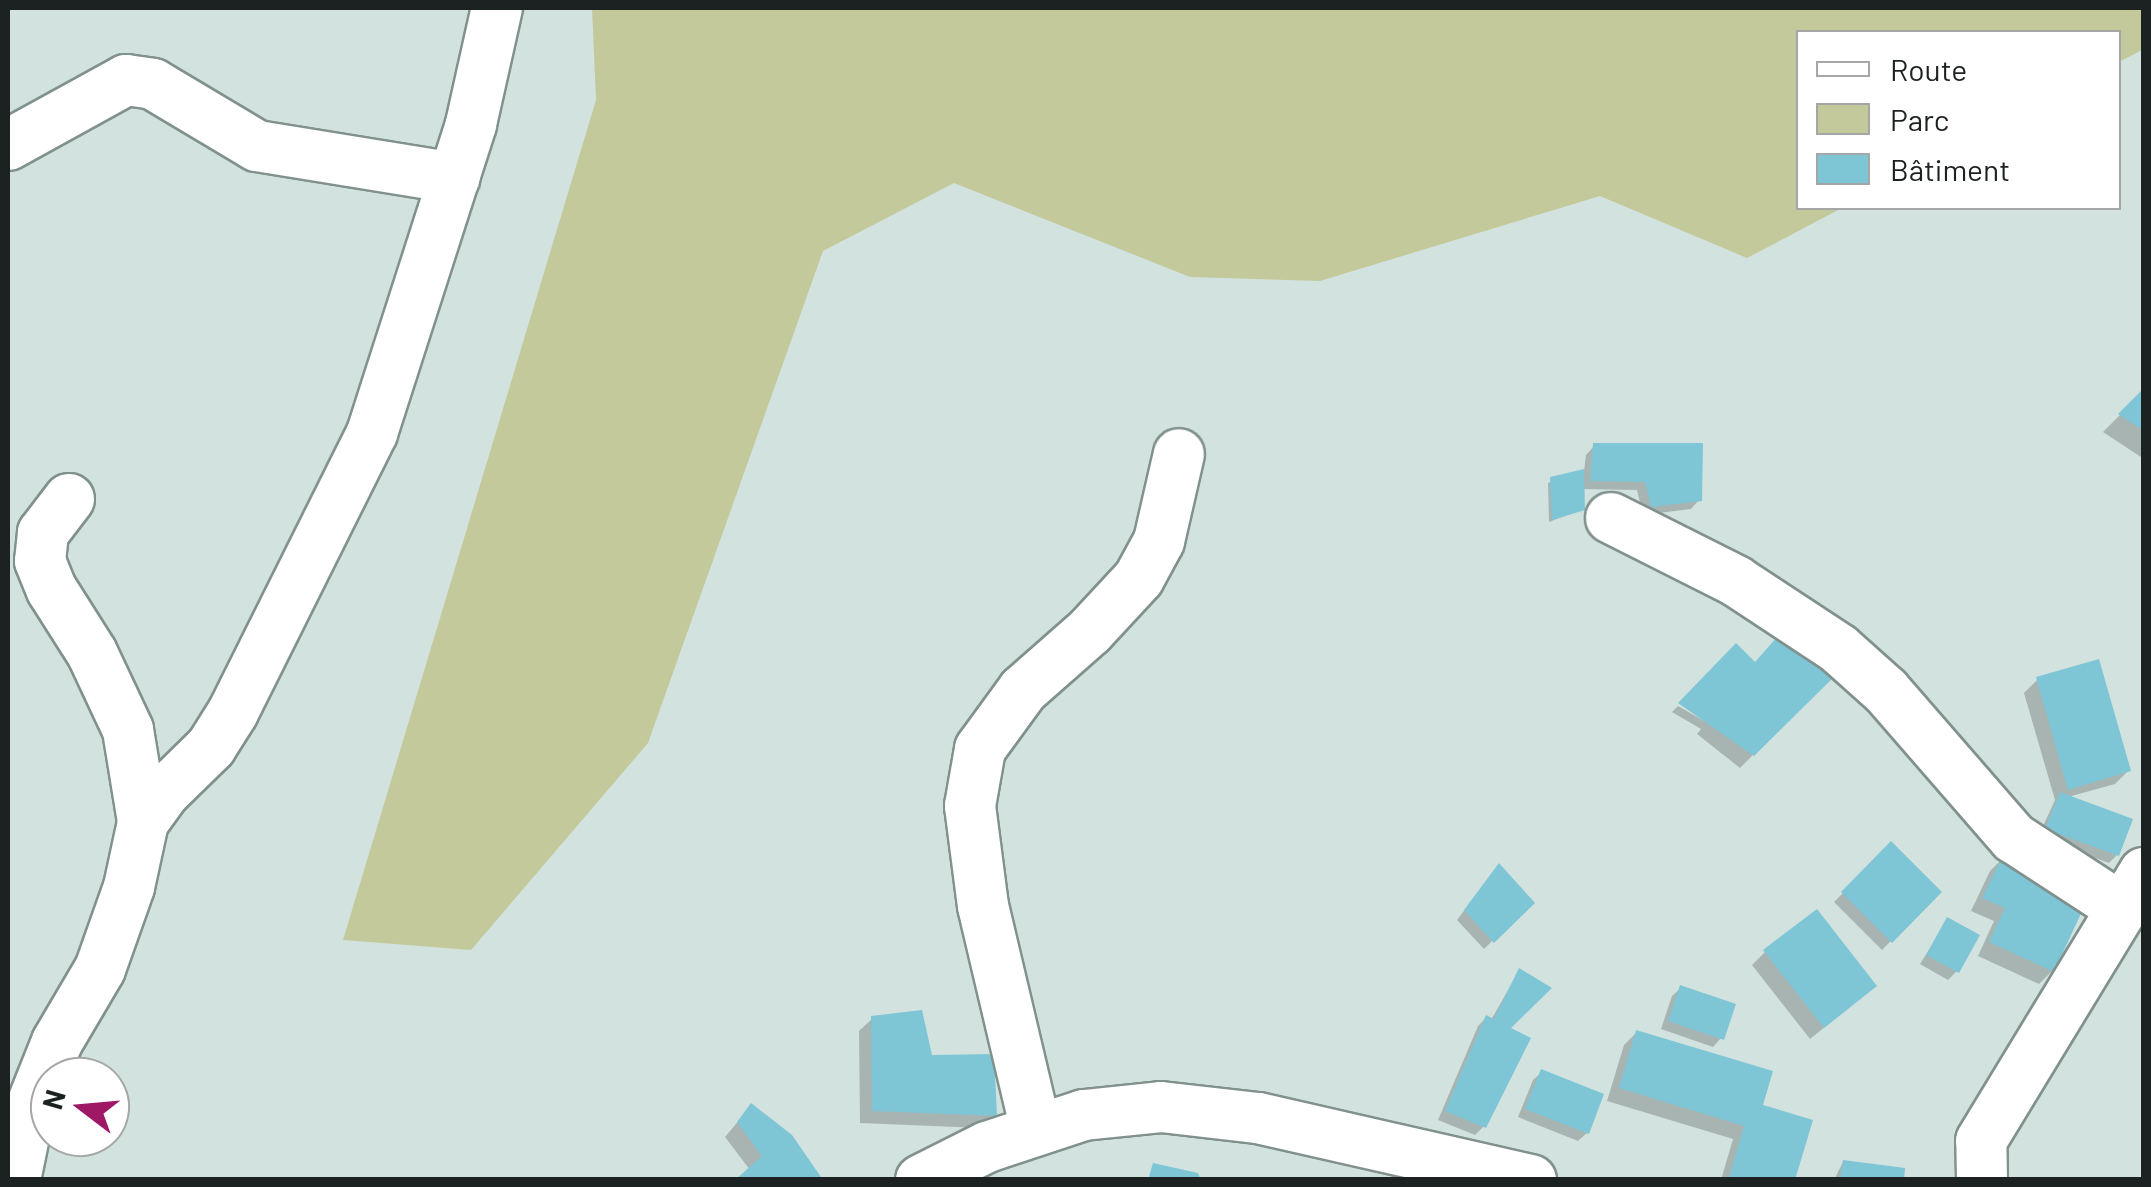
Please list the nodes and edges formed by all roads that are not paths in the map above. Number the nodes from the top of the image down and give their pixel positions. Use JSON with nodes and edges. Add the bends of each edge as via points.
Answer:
{"nodes":[{"id":1,"x":497,"y":8,"type":"edge"},
{"id":2,"x":8,"y":145,"type":"edge"},
{"id":3,"x":454,"y":178,"type":"junction"},
{"id":4,"x":1179,"y":454,"type":"dead end"},
{"id":5,"x":69,"y":500,"type":"dead end"},
{"id":6,"x":1612,"y":518,"type":"dead end"},
{"id":7,"x":143,"y":822,"type":"junction"},
{"id":8,"x":2133,"y":891,"type":"edge"},
{"id":9,"x":1036,"y":1130,"type":"junction"},
{"id":10,"x":1972,"y":1167,"type":"edge"},
{"id":11,"x":15,"y":1180,"type":"edge"},
{"id":12,"x":922,"y":1180,"type":"edge"},
{"id":13,"x":1531,"y":1180,"type":"edge"}],
"edges":[{"from":1,"to":3,"type":"street"},
{"from":2,"to":3,"type":"street","via":[[126,80],[154,84],[257,146]]},
{"from":3,"to":7,"type":"street","via":[[372,433],[233,712]]},
{"from":4,"to":9,"type":"street","via":[[1159,541],[1138,578],[1023,690],[980,749],[970,806],[983,906]]},
{"from":5,"to":7,"type":"street","via":[[44,534],[40,562],[128,730]]},
{"from":6,"to":8,"type":"street","via":[[1736,580],[1838,649],[1886,691],[2014,838]]},
{"from":7,"to":11,"type":"street","via":[[100,969],[57,1042],[29,1112]]},
{"from":8,"to":10,"type":"street"},
{"from":9,"to":12,"type":"street","via":[[986,1146]]},
{"from":9,"to":13,"type":"street","via":[[1084,1115],[1160,1107],[1258,1118]]}]}
